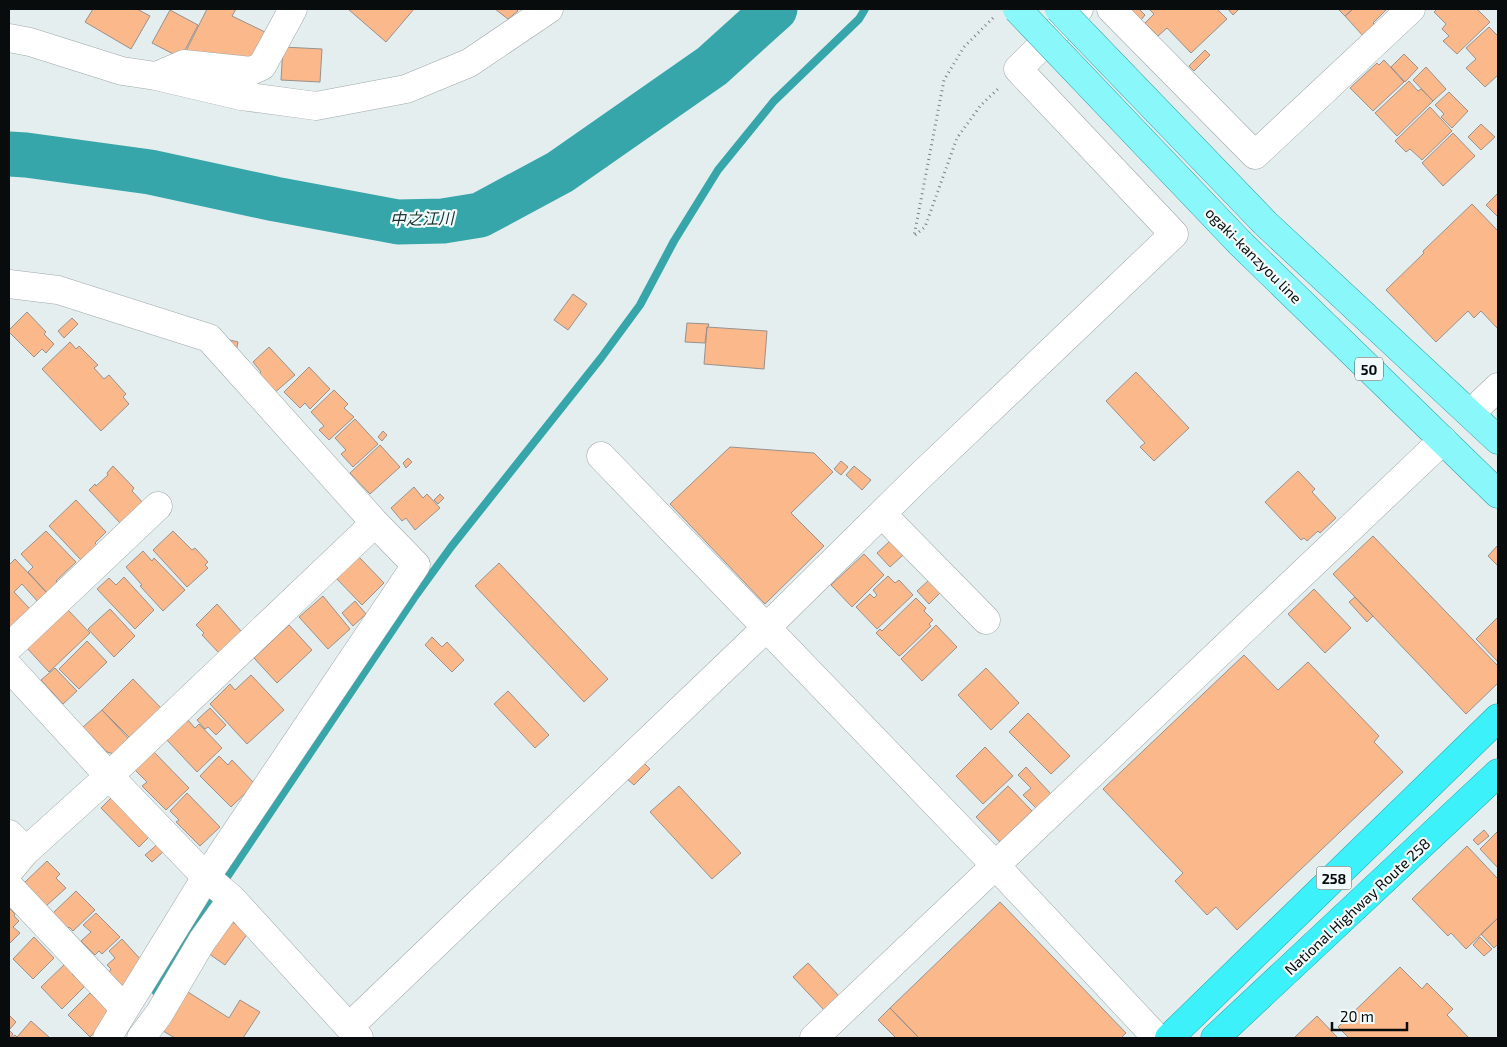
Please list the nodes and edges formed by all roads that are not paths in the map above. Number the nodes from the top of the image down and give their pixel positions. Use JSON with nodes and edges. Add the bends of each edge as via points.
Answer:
{"nodes":[{"id":1,"x":293,"y":9,"type":"edge"},
{"id":2,"x":548,"y":9,"type":"edge"},
{"id":3,"x":1059,"y":9,"type":"edge"},
{"id":4,"x":1079,"y":9,"type":"edge"},
{"id":5,"x":1111,"y":9,"type":"edge"},
{"id":6,"x":1411,"y":9,"type":"edge"},
{"id":7,"x":1006,"y":12,"type":"edge"},
{"id":8,"x":9,"y":38,"type":"edge"},
{"id":9,"x":156,"y":76,"type":"junction"},
{"id":10,"x":9,"y":284,"type":"edge"},
{"id":11,"x":1498,"y":387,"type":"edge"},
{"id":12,"x":1471,"y":413,"type":"junction"},
{"id":13,"x":1443,"y":440,"type":"junction"},
{"id":14,"x":1498,"y":440,"type":"edge"},
{"id":15,"x":601,"y":456,"type":"dead end"},
{"id":16,"x":1498,"y":494,"type":"edge"},
{"id":17,"x":158,"y":506,"type":"dead end"},
{"id":18,"x":882,"y":514,"type":"junction"},
{"id":19,"x":375,"y":523,"type":"junction"},
{"id":20,"x":986,"y":620,"type":"dead end"},
{"id":21,"x":767,"y":626,"type":"junction"},
{"id":22,"x":9,"y":647,"type":"edge"},
{"id":23,"x":9,"y":667,"type":"edge"},
{"id":24,"x":1498,"y":718,"type":"edge"},
{"id":25,"x":1498,"y":773,"type":"edge"},
{"id":26,"x":109,"y":776,"type":"junction"},
{"id":27,"x":14,"y":852,"type":"edge"},
{"id":28,"x":996,"y":866,"type":"junction"},
{"id":29,"x":9,"y":886,"type":"edge"},
{"id":30,"x":219,"y":888,"type":"junction"},
{"id":31,"x":125,"y":1009,"type":"junction"},
{"id":32,"x":354,"y":1032,"type":"edge"},
{"id":33,"x":108,"y":1038,"type":"edge"},
{"id":34,"x":141,"y":1038,"type":"edge"},
{"id":35,"x":814,"y":1038,"type":"edge"},
{"id":36,"x":1157,"y":1038,"type":"edge"},
{"id":37,"x":1169,"y":1038,"type":"edge"},
{"id":38,"x":1215,"y":1038,"type":"edge"}],
"edges":[{"from":1,"to":9,"type":"street","via":[[262,66],[256,69],[184,64]]},
{"from":2,"to":9,"type":"street","via":[[469,63],[406,89],[316,106],[241,96]]},
{"from":3,"to":12,"type":"main road","name":"ogaki-kanzyou line","number":"50","bridge":true,"via":[[1265,223]]},
{"from":4,"to":18,"type":"street","via":[[1018,70],[1174,234]]},
{"from":5,"to":6,"type":"street","via":[[1255,155]]},
{"from":7,"to":13,"type":"main road","name":"ogaki-kanzyou line","number":"50","bridge":true},
{"from":8,"to":9,"type":"street","via":[[122,70]]},
{"from":10,"to":19,"type":"street","via":[[58,290],[209,338]]},
{"from":11,"to":12,"type":"street"},
{"from":12,"to":14,"type":"main road","name":"ogaki-kanzyou line","number":"50"},
{"from":13,"to":16,"type":"main road","name":"ogaki-kanzyou line","number":"50"},
{"from":13,"to":28,"type":"street"},
{"from":15,"to":21,"type":"street"},
{"from":17,"to":22,"type":"street"},
{"from":18,"to":20,"type":"street"},
{"from":18,"to":21,"type":"street"},
{"from":19,"to":26,"type":"street"},
{"from":19,"to":30,"type":"street","via":[[416,565]]},
{"from":21,"to":28,"type":"street"},
{"from":21,"to":32,"type":"street"},
{"from":23,"to":26,"type":"street"},
{"from":24,"to":37,"type":"highway","number":"258"},
{"from":25,"to":38,"type":"highway","name":"National Highway Route 258","number":"258"},
{"from":26,"to":27,"type":"street"},
{"from":26,"to":30,"type":"street"},
{"from":28,"to":35,"type":"street"},
{"from":28,"to":36,"type":"street"},
{"from":29,"to":31,"type":"street"},
{"from":30,"to":31,"type":"street"},
{"from":30,"to":32,"type":"street"},
{"from":30,"to":34,"type":"street","via":[[202,941]]},
{"from":31,"to":33,"type":"street"}]}
